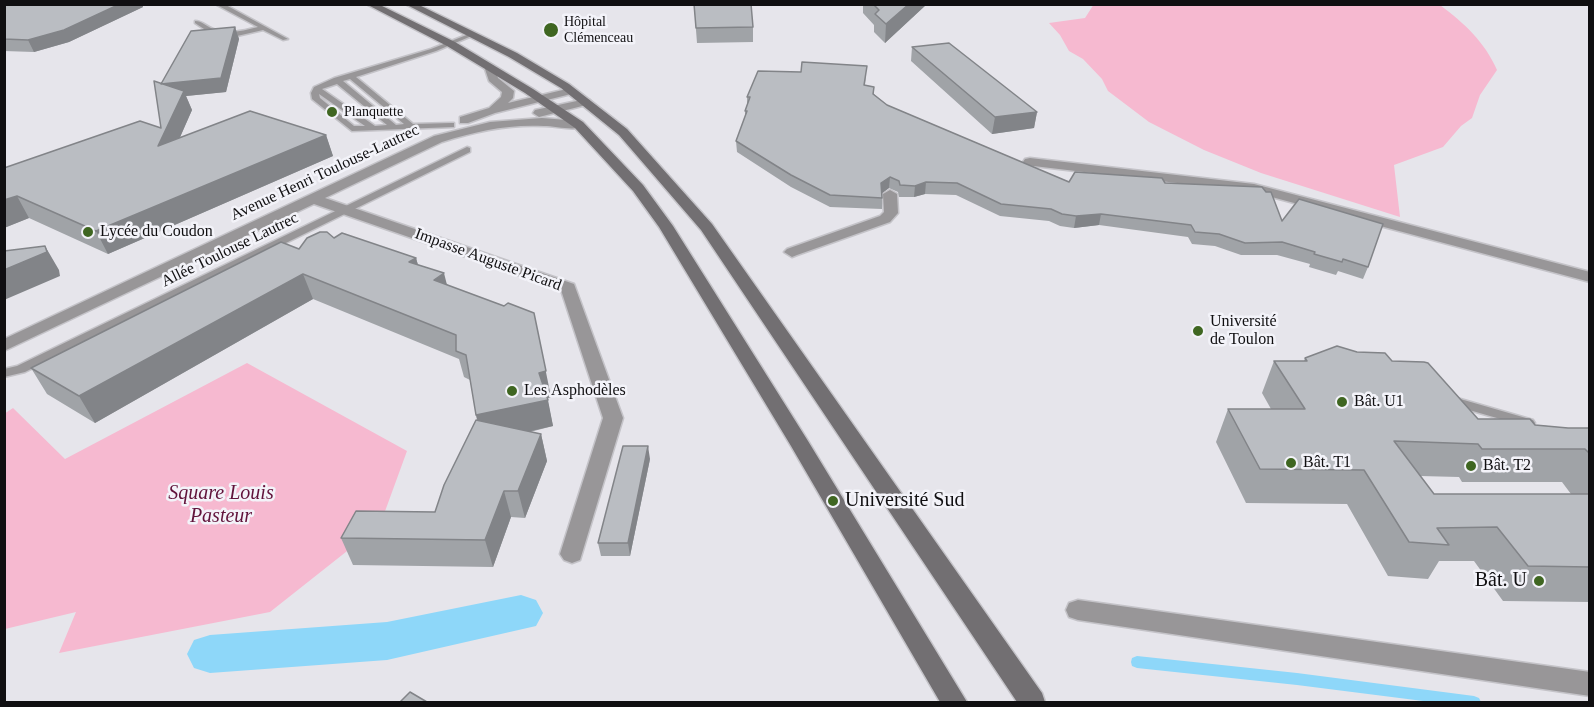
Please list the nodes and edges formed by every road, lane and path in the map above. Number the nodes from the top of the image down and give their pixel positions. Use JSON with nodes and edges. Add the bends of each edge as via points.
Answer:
{"nodes":[{"id":1,"x":218,"y":4,"type":"edge"},
{"id":2,"x":370,"y":4,"type":"edge"},
{"id":3,"x":409,"y":4,"type":"edge"},
{"id":4,"x":197,"y":22,"type":"dead end"},
{"id":5,"x":263,"y":28,"type":"junction"},
{"id":6,"x":471,"y":35,"type":"junction"},
{"id":7,"x":285,"y":39,"type":"dead end"},
{"id":8,"x":451,"y":44,"type":"junction"},
{"id":9,"x":489,"y":66,"type":"junction"},
{"id":10,"x":350,"y":75,"type":"junction"},
{"id":11,"x":337,"y":80,"type":"junction"},
{"id":12,"x":317,"y":89,"type":"junction"},
{"id":13,"x":579,"y":97,"type":"junction"},
{"id":14,"x":548,"y":104,"type":"junction"},
{"id":15,"x":493,"y":110,"type":"junction"},
{"id":16,"x":502,"y":122,"type":"junction"},
{"id":17,"x":451,"y":124,"type":"junction"},
{"id":18,"x":579,"y":125,"type":"junction"},
{"id":19,"x":412,"y":127,"type":"junction"},
{"id":20,"x":395,"y":128,"type":"junction"},
{"id":21,"x":374,"y":129,"type":"junction"},
{"id":22,"x":467,"y":150,"type":"dead end"},
{"id":23,"x":1030,"y":162,"type":"dead end"},
{"id":24,"x":890,"y":194,"type":"dead end"},
{"id":25,"x":314,"y":199,"type":"junction"},
{"id":26,"x":346,"y":210,"type":"junction"},
{"id":27,"x":792,"y":252,"type":"dead end"},
{"id":28,"x":1590,"y":277,"type":"edge"},
{"id":29,"x":4,"y":332,"type":"edge"},
{"id":30,"x":4,"y":346,"type":"edge"},
{"id":31,"x":4,"y":373,"type":"edge"},
{"id":32,"x":1432,"y":395,"type":"edge"},
{"id":33,"x":1545,"y":427,"type":"edge"},
{"id":34,"x":572,"y":554,"type":"dead end"},
{"id":35,"x":1078,"y":610,"type":"dead end"},
{"id":36,"x":1590,"y":684,"type":"edge"},
{"id":37,"x":954,"y":702,"type":"edge"},
{"id":38,"x":1032,"y":702,"type":"edge"}],
"edges":[{"from":1,"to":5,"type":"lane"},
{"from":2,"to":8,"type":"main road"},
{"from":3,"to":6,"type":"main road"},
{"from":4,"to":5,"type":"lane","via":[[205,30],[225,36]]},
{"from":5,"to":7,"type":"lane"},
{"from":6,"to":8,"type":"lane"},
{"from":6,"to":13,"type":"main road","via":[[553,77]]},
{"from":8,"to":9,"type":"main road"},
{"from":8,"to":10,"type":"lane"},
{"from":9,"to":14,"type":"main road"},
{"from":9,"to":15,"type":"street","via":[[493,79],[508,94]]},
{"from":10,"to":11,"type":"lane"},
{"from":10,"to":19,"type":"lane"},
{"from":11,"to":12,"type":"lane"},
{"from":11,"to":20,"type":"lane"},
{"from":12,"to":21,"type":"lane"},
{"from":12,"to":21,"type":"lane","via":[[316,99],[352,129]]},
{"from":13,"to":14,"type":"street","name":"Avenue Henri Toulouse-Lautrec"},
{"from":13,"to":14,"type":"street","name":"Avenue Henri Toulouse-Lautrec"},
{"from":13,"to":38,"type":"main road","via":[[623,132],[707,227]]},
{"from":14,"to":15,"type":"street","name":"Avenue Henri Toulouse-Lautrec"},
{"from":14,"to":16,"type":"street","name":"Avenue Henri Toulouse-Lautrec"},
{"from":14,"to":18,"type":"main road"},
{"from":15,"to":17,"type":"street","name":"Avenue Henri Toulouse-Lautrec"},
{"from":16,"to":18,"type":"street","name":"Avenue Henri Toulouse-Lautrec","via":[[541,120]]},
{"from":16,"to":25,"type":"street","name":"Avenue Henri Toulouse-Lautrec","via":[[438,139]]},
{"from":17,"to":19,"type":"lane"},
{"from":17,"to":29,"type":"street","name":"Avenue Henri Toulouse-Lautrec"},
{"from":18,"to":37,"type":"main road","via":[[638,188],[666,226]]},
{"from":19,"to":20,"type":"lane"},
{"from":20,"to":21,"type":"lane"},
{"from":22,"to":26,"type":"lane","name":"Allée Toulouse Lautrec"},
{"from":23,"to":28,"type":"street","via":[[1254,188]]},
{"from":24,"to":27,"type":"street","via":[[891,213],[885,219]]},
{"from":25,"to":26,"type":"street","name":"Impasse Auguste Picard"},
{"from":25,"to":30,"type":"street","name":"Avenue Henri Toulouse-Lautrec"},
{"from":26,"to":31,"type":"lane","name":"Allée Toulouse Lautrec","via":[[21,369]]},
{"from":26,"to":34,"type":"street","name":"Impasse Auguste Picard","via":[[568,287],[613,418]]},
{"from":32,"to":33,"type":"lane"},
{"from":35,"to":36,"type":"street"}]}
